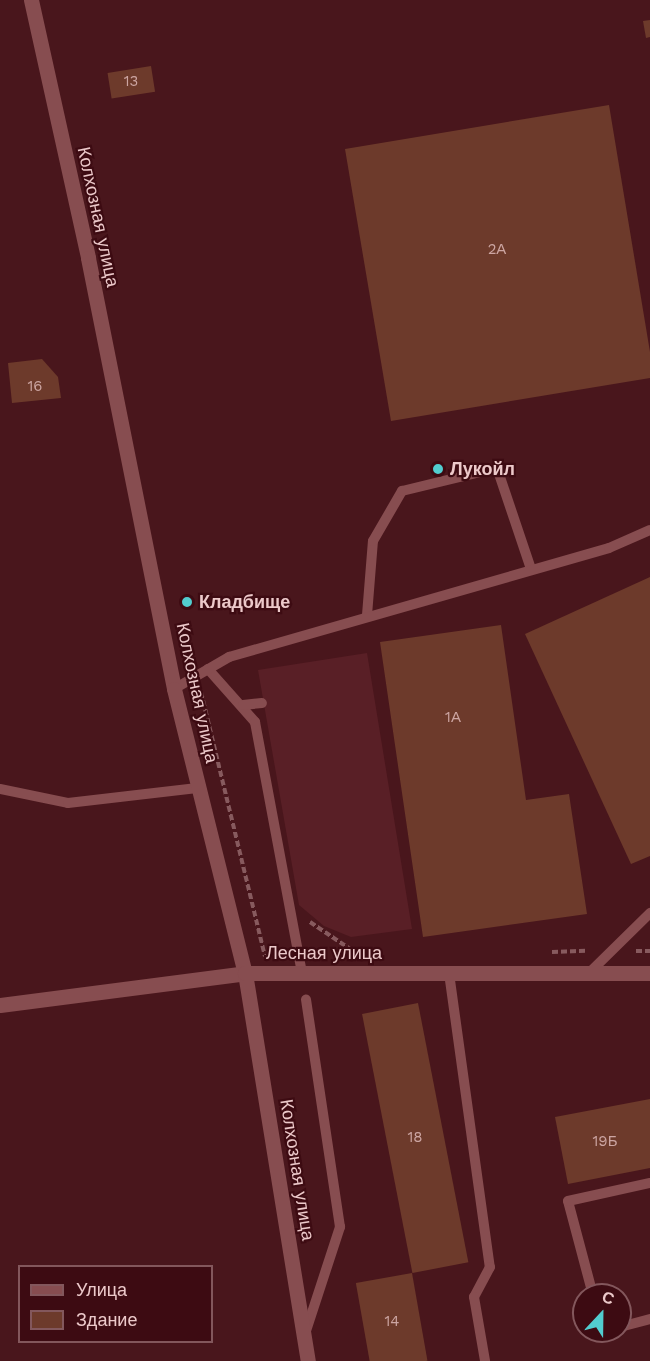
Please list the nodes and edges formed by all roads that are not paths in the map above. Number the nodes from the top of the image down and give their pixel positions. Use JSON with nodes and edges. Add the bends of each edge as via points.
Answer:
{"nodes":[{"id":1,"x":31,"y":0,"type":"edge"},
{"id":2,"x":650,"y":530,"type":"edge"},
{"id":3,"x":531,"y":569,"type":"junction"},
{"id":4,"x":367,"y":615,"type":"junction"},
{"id":5,"x":208,"y":669,"type":"junction"},
{"id":6,"x":174,"y":689,"type":"junction"},
{"id":7,"x":262,"y":703,"type":"dead end"},
{"id":8,"x":243,"y":705,"type":"junction"},
{"id":9,"x":198,"y":788,"type":"junction"},
{"id":10,"x":0,"y":789,"type":"edge"},
{"id":11,"x":650,"y":913,"type":"edge"},
{"id":12,"x":245,"y":973,"type":"junction"},
{"id":13,"x":303,"y":973,"type":"junction"},
{"id":14,"x":449,"y":973,"type":"junction"},
{"id":15,"x":589,"y":973,"type":"junction"},
{"id":16,"x":650,"y":974,"type":"edge"},
{"id":17,"x":306,"y":1000,"type":"dead end"},
{"id":18,"x":0,"y":1005,"type":"edge"},
{"id":19,"x":650,"y":1183,"type":"edge"},
{"id":20,"x":590,"y":1283,"type":"edge"},
{"id":21,"x":650,"y":1319,"type":"edge"},
{"id":22,"x":632,"y":1324,"type":"edge"},
{"id":23,"x":304,"y":1337,"type":"junction"},
{"id":24,"x":308,"y":1361,"type":"edge"},
{"id":25,"x":485,"y":1361,"type":"edge"}],
"edges":[{"from":1,"to":6,"type":"street","name":"Колхозная улица","via":[[88,258]]},
{"from":2,"to":3,"type":"lane","via":[[609,548]]},
{"from":3,"to":4,"type":"lane"},
{"from":3,"to":4,"type":"lane","via":[[496,468],[402,491],[373,541]]},
{"from":4,"to":5,"type":"lane","via":[[229,657]]},
{"from":5,"to":6,"type":"lane"},
{"from":5,"to":8,"type":"lane"},
{"from":6,"to":9,"type":"street","name":"Колхозная улица"},
{"from":7,"to":8,"type":"lane"},
{"from":8,"to":13,"type":"lane","via":[[255,722],[268,765]]},
{"from":9,"to":10,"type":"lane","via":[[68,803]]},
{"from":9,"to":12,"type":"street","name":"Колхозная улица"},
{"from":11,"to":15,"type":"lane"},
{"from":12,"to":13,"type":"street","name":"Лесная улица"},
{"from":12,"to":18,"type":"street","name":"Лесная улица"},
{"from":12,"to":23,"type":"street","name":"Колхозная улица"},
{"from":13,"to":14,"type":"street","name":"Лесная улица"},
{"from":14,"to":15,"type":"street","name":"Лесная улица"},
{"from":14,"to":25,"type":"lane","via":[[490,1267],[474,1297]]},
{"from":15,"to":16,"type":"street","name":"Лесная улица"},
{"from":17,"to":23,"type":"lane","via":[[340,1227]]},
{"from":19,"to":20,"type":"lane","via":[[568,1200]]},
{"from":21,"to":22,"type":"lane"},
{"from":23,"to":24,"type":"street","name":"Колхозная улица"}]}
